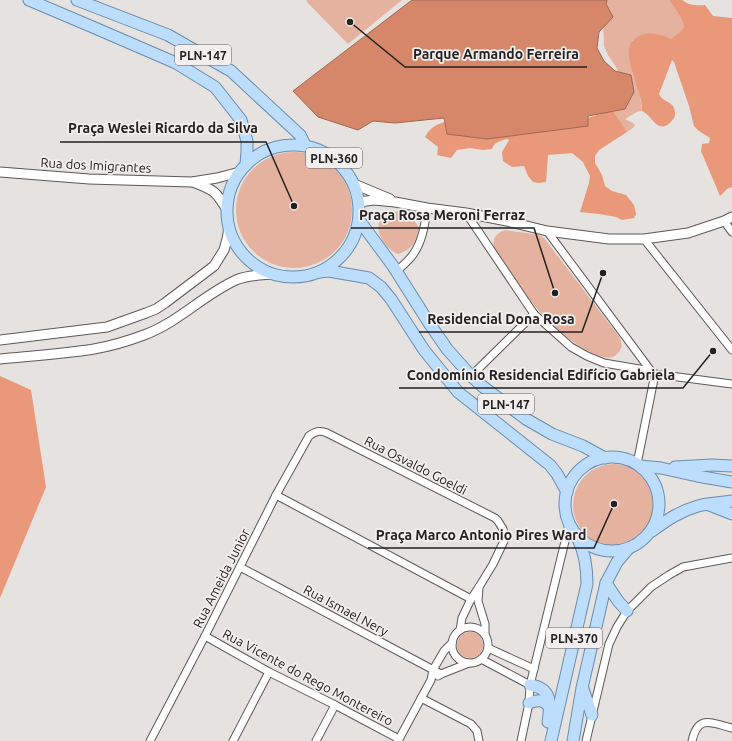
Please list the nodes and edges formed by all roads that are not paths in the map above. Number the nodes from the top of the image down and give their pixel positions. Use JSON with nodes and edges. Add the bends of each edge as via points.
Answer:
{"nodes":[{"id":1,"x":29,"y":0,"type":"edge"},
{"id":2,"x":77,"y":0,"type":"edge"},
{"id":3,"x":103,"y":10,"type":"junction"},
{"id":4,"x":116,"y":15,"type":"junction"},
{"id":5,"x":95,"y":28,"type":"junction"},
{"id":6,"x":106,"y":33,"type":"junction"},
{"id":7,"x":305,"y":145,"type":"junction"},
{"id":8,"x":243,"y":168,"type":"junction"},
{"id":9,"x":0,"y":172,"type":"edge"},
{"id":10,"x":192,"y":182,"type":"junction"},
{"id":11,"x":354,"y":184,"type":"junction"},
{"id":12,"x":359,"y":202,"type":"junction"},
{"id":13,"x":395,"y":202,"type":"junction"},
{"id":14,"x":427,"y":208,"type":"junction"},
{"id":15,"x":227,"y":210,"type":"junction"},
{"id":16,"x":466,"y":213,"type":"junction"},
{"id":17,"x":728,"y":219,"type":"edge"},
{"id":18,"x":359,"y":220,"type":"junction"},
{"id":19,"x":229,"y":228,"type":"junction"},
{"id":20,"x":547,"y":231,"type":"junction"},
{"id":21,"x":732,"y":232,"type":"edge"},
{"id":22,"x":644,"y":239,"type":"junction"},
{"id":23,"x":396,"y":272,"type":"junction"},
{"id":24,"x":315,"y":273,"type":"junction"},
{"id":25,"x":272,"y":274,"type":"junction"},
{"id":26,"x":534,"y":314,"type":"junction"},
{"id":27,"x":0,"y":340,"type":"edge"},
{"id":28,"x":732,"y":350,"type":"edge"},
{"id":29,"x":0,"y":359,"type":"edge"},
{"id":30,"x":653,"y":372,"type":"junction"},
{"id":31,"x":471,"y":376,"type":"junction"},
{"id":32,"x":732,"y":384,"type":"edge"},
{"id":33,"x":318,"y":431,"type":"joint"},
{"id":34,"x":605,"y":458,"type":"junction"},
{"id":35,"x":638,"y":465,"type":"junction"},
{"id":36,"x":732,"y":466,"type":"edge"},
{"id":37,"x":661,"y":468,"type":"junction"},
{"id":38,"x":732,"y":482,"type":"edge"},
{"id":39,"x":566,"y":492,"type":"junction"},
{"id":40,"x":276,"y":495,"type":"junction"},
{"id":41,"x":732,"y":501,"type":"edge"},
{"id":42,"x":708,"y":504,"type":"junction"},
{"id":43,"x":732,"y":514,"type":"edge"},
{"id":44,"x":569,"y":525,"type":"junction"},
{"id":45,"x":648,"y":534,"type":"junction"},
{"id":46,"x":577,"y":536,"type":"junction"},
{"id":47,"x":629,"y":548,"type":"junction"},
{"id":48,"x":732,"y":558,"type":"edge"},
{"id":49,"x":240,"y":567,"type":"junction"},
{"id":50,"x":606,"y":583,"type":"junction"},
{"id":51,"x":479,"y":587,"type":"junction"},
{"id":52,"x":471,"y":599,"type":"junction"},
{"id":53,"x":627,"y":611,"type":"junction"},
{"id":54,"x":460,"y":630,"type":"junction"},
{"id":55,"x":485,"y":634,"type":"junction"},
{"id":56,"x":205,"y":636,"type":"junction"},
{"id":57,"x":452,"y":643,"type":"junction"},
{"id":58,"x":488,"y":648,"type":"junction"},
{"id":59,"x":481,"y":659,"type":"junction"},
{"id":60,"x":469,"y":663,"type":"junction"},
{"id":61,"x":534,"y":669,"type":"junction"},
{"id":62,"x":433,"y":670,"type":"junction"},
{"id":63,"x":269,"y":672,"type":"junction"},
{"id":64,"x":441,"y":674,"type":"junction"},
{"id":65,"x":431,"y":680,"type":"junction"},
{"id":66,"x":530,"y":685,"type":"junction"},
{"id":67,"x":582,"y":688,"type":"junction"},
{"id":68,"x":421,"y":698,"type":"junction"},
{"id":69,"x":529,"y":703,"type":"junction"},
{"id":70,"x":335,"y":705,"type":"junction"},
{"id":71,"x":550,"y":708,"type":"junction"},
{"id":72,"x":592,"y":716,"type":"junction"},
{"id":73,"x":732,"y":728,"type":"edge"},
{"id":74,"x":399,"y":740,"type":"edge"},
{"id":75,"x":150,"y":741,"type":"edge"},
{"id":76,"x":233,"y":741,"type":"edge"},
{"id":77,"x":316,"y":741,"type":"edge"},
{"id":78,"x":479,"y":741,"type":"edge"},
{"id":79,"x":521,"y":741,"type":"edge"},
{"id":80,"x":550,"y":741,"type":"edge"},
{"id":81,"x":572,"y":741,"type":"edge"},
{"id":82,"x":586,"y":741,"type":"edge"},
{"id":83,"x":692,"y":741,"type":"edge"}],
"edges":[{"from":1,"to":5,"type":"main road","number":"PLN-147"},
{"from":2,"to":3,"type":"main road","number":"PLN-147"},
{"from":3,"to":4,"type":"main road","number":"PLN-147"},
{"from":3,"to":5,"type":"main road"},
{"from":4,"to":6,"type":"main road"},
{"from":4,"to":7,"type":"main road","number":"PLN-147","via":[[168,35],[231,71],[300,135]]},
{"from":5,"to":6,"type":"main road","number":"PLN-147"},
{"from":6,"to":8,"type":"main road","number":"PLN-147","via":[[176,63],[215,87],[241,120],[247,141]]},
{"from":7,"to":8,"type":"main road","number":"PLN-360","via":[[282,145],[271,148],[257,155]]},
{"from":7,"to":11,"type":"main road","number":"PLN-360","via":[[325,152],[338,161]]},
{"from":8,"to":10,"type":"street","name":"Rua dos Imigrantes","via":[[217,178]]},
{"from":8,"to":15,"type":"main road","number":"PLN-360","via":[[230,190]]},
{"from":9,"to":10,"type":"street","name":"Rua dos Imigrantes","via":[[89,179]]},
{"from":10,"to":15,"type":"street","name":"Rua dos Imigrantes","via":[[210,188],[219,196]]},
{"from":11,"to":12,"type":"main road","number":"PLN-360"},
{"from":11,"to":13,"type":"street"},
{"from":12,"to":13,"type":"street"},
{"from":12,"to":18,"type":"main road","number":"PLN-360"},
{"from":13,"to":14,"type":"street"},
{"from":14,"to":16,"type":"street"},
{"from":14,"to":23,"type":"street","via":[[420,244],[412,257]]},
{"from":15,"to":19,"type":"main road","number":"PLN-360"},
{"from":16,"to":20,"type":"street"},
{"from":16,"to":26,"type":"street"},
{"from":17,"to":21,"type":"street"},
{"from":17,"to":22,"type":"street","via":[[688,233]]},
{"from":18,"to":23,"type":"main road","number":"PLN-147"},
{"from":18,"to":24,"type":"main road","number":"PLN-360","via":[[352,243],[336,261]]},
{"from":19,"to":25,"type":"main road","number":"PLN-360","via":[[235,243],[245,256]]},
{"from":19,"to":27,"type":"street","number":"PLN-360","via":[[224,250],[214,266],[156,309],[107,327]]},
{"from":20,"to":22,"type":"street","via":[[609,239]]},
{"from":20,"to":30,"type":"street"},
{"from":22,"to":28,"type":"street"},
{"from":23,"to":31,"type":"main road","number":"PLN-147","via":[[447,349]]},
{"from":24,"to":25,"type":"main road","number":"PLN-360","via":[[294,277]]},
{"from":24,"to":39,"type":"main road","number":"PLN-147","via":[[328,271],[369,278],[381,287],[424,350],[458,392],[550,465]]},
{"from":25,"to":29,"type":"street","number":"PLN-360","via":[[237,280],[166,326],[144,335],[95,348]]},
{"from":26,"to":30,"type":"street","via":[[572,347],[587,356],[604,363]]},
{"from":26,"to":31,"type":"street"},
{"from":30,"to":32,"type":"street"},
{"from":30,"to":35,"type":"street"},
{"from":31,"to":34,"type":"main road","number":"PLN-147","via":[[526,419]]},
{"from":33,"to":40,"type":"street","name":"Rua Ameida Junior","via":[[309,436]]},
{"from":33,"to":51,"type":"street","name":"Rua Osvaldo Goeldi","via":[[327,433],[495,518],[501,525],[504,541]]},
{"from":34,"to":35,"type":"main road","via":[[622,458]]},
{"from":34,"to":39,"type":"main road","via":[[588,464],[575,476]]},
{"from":35,"to":37,"type":"main road"},
{"from":35,"to":45,"type":"main road","number":"PLN-370","via":[[652,480],[658,497],[657,516]]},
{"from":36,"to":37,"type":"main road"},
{"from":37,"to":38,"type":"main road"},
{"from":39,"to":44,"type":"main road","number":"PLN-370","via":[[565,509]]},
{"from":40,"to":49,"type":"street","name":"Rua Ameida Junior"},
{"from":40,"to":52,"type":"street"},
{"from":41,"to":42,"type":"main road"},
{"from":42,"to":43,"type":"main road"},
{"from":42,"to":45,"type":"main road","via":[[672,516]]},
{"from":44,"to":46,"type":"main road","number":"PLN-370"},
{"from":44,"to":61,"type":"street"},
{"from":45,"to":47,"type":"main road","number":"PLN-370"},
{"from":46,"to":47,"type":"main road","number":"PLN-370","via":[[588,545],[601,550],[616,551]]},
{"from":46,"to":80,"type":"main road","number":"PLN-370","via":[[583,548],[587,584]]},
{"from":47,"to":50,"type":"main road","number":"PLN-370","via":[[617,562]]},
{"from":48,"to":53,"type":"street","via":[[683,567],[651,587]]},
{"from":49,"to":56,"type":"street","name":"Rua Ameida Junior"},
{"from":49,"to":62,"type":"street","name":"Rua Ismael Nery"},
{"from":50,"to":53,"type":"main road"},
{"from":50,"to":67,"type":"main road","number":"PLN-370"},
{"from":51,"to":52,"type":"street"},
{"from":51,"to":55,"type":"street","via":[[478,601]]},
{"from":52,"to":54,"type":"street","via":[[462,618]]},
{"from":53,"to":72,"type":"street","via":[[609,644]]},
{"from":54,"to":55,"type":"street","via":[[471,627]]},
{"from":54,"to":57,"type":"street"},
{"from":55,"to":58,"type":"street"},
{"from":56,"to":63,"type":"street","name":"Rua Vicente do Rego Montereiro"},
{"from":56,"to":75,"type":"street","name":"Rua Ameida Junior"},
{"from":57,"to":60,"type":"street","via":[[456,657]]},
{"from":57,"to":62,"type":"street"},
{"from":58,"to":59,"type":"street"},
{"from":58,"to":61,"type":"street"},
{"from":59,"to":60,"type":"street"},
{"from":59,"to":66,"type":"street"},
{"from":60,"to":64,"type":"street"},
{"from":61,"to":66,"type":"street"},
{"from":62,"to":64,"type":"street","name":"Rua Ismael Nery"},
{"from":62,"to":65,"type":"street"},
{"from":63,"to":70,"type":"street","name":"Rua Vicente do Rego Montereiro"},
{"from":63,"to":76,"type":"street"},
{"from":64,"to":65,"type":"street"},
{"from":65,"to":68,"type":"street"},
{"from":66,"to":69,"type":"street"},
{"from":66,"to":71,"type":"main road","via":[[544,690]]},
{"from":67,"to":72,"type":"main road"},
{"from":67,"to":81,"type":"main road","number":"PLN-370"},
{"from":68,"to":74,"type":"street"},
{"from":68,"to":78,"type":"street","via":[[471,724],[477,731]]},
{"from":69,"to":71,"type":"main road","via":[[546,702]]},
{"from":69,"to":79,"type":"street"},
{"from":70,"to":74,"type":"street","name":"Rua Vicente do Rego Montereiro"},
{"from":70,"to":77,"type":"street"},
{"from":71,"to":80,"type":"main road","via":[[547,730]]},
{"from":72,"to":82,"type":"street"},
{"from":73,"to":83,"type":"street","via":[[702,723],[695,731]]}]}
